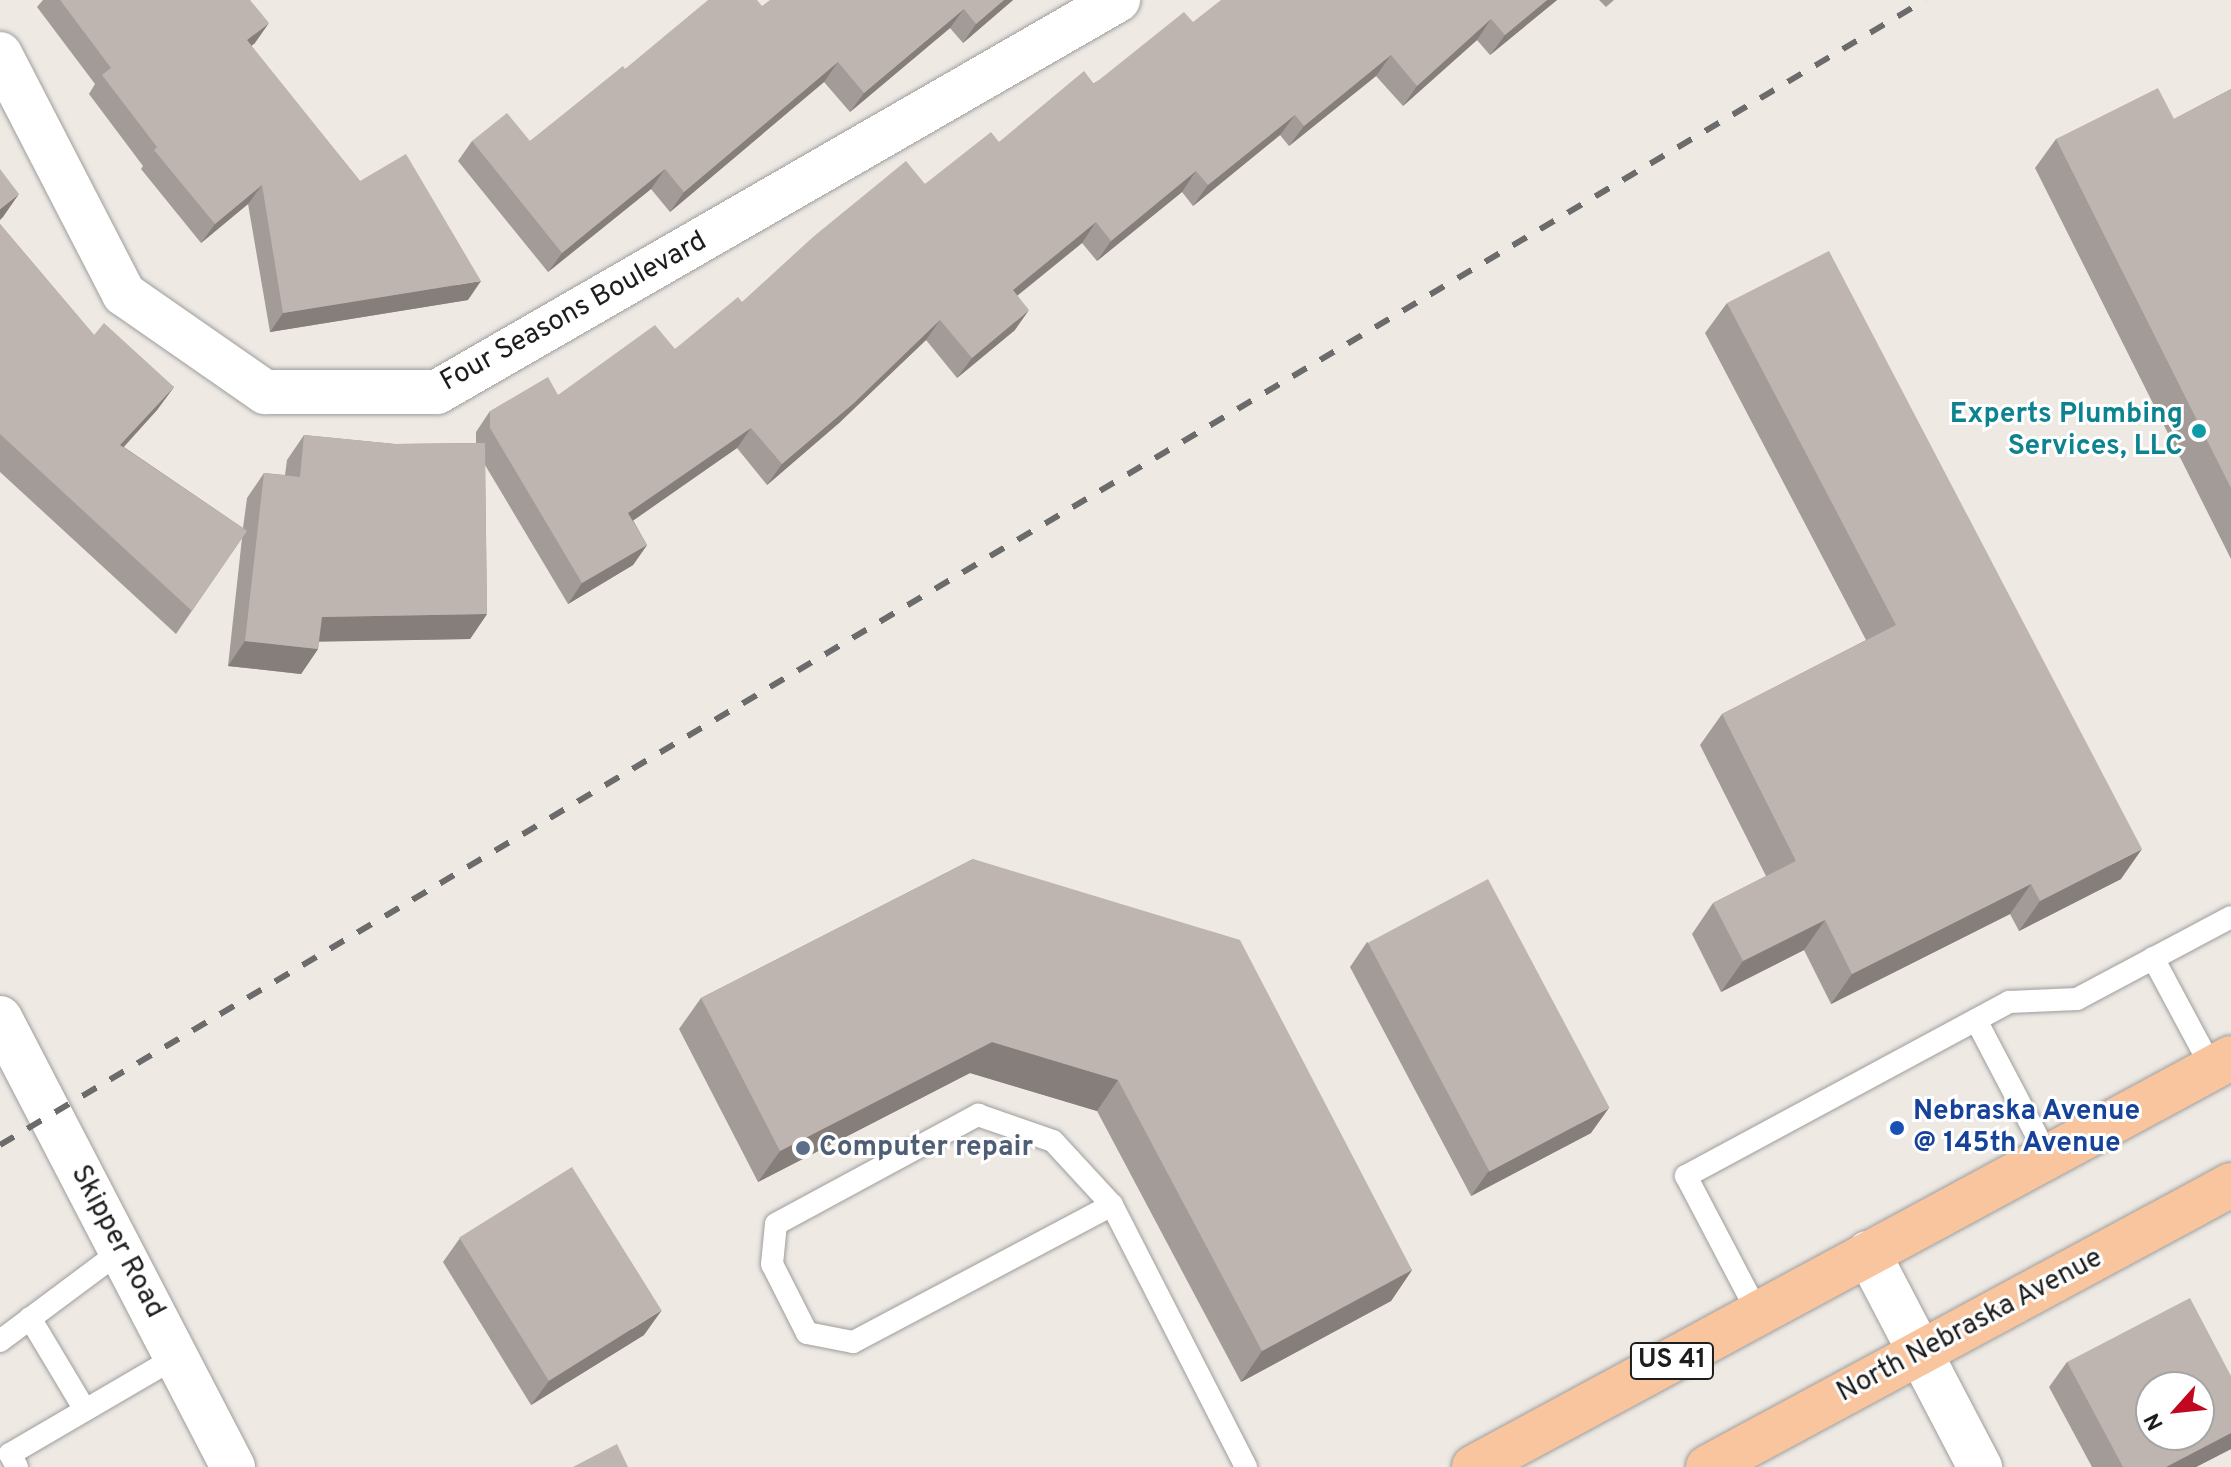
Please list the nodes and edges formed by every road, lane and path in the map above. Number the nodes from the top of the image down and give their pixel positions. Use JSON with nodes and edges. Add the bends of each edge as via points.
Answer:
{"nodes":[{"id":1,"x":1118,"y":0,"type":"edge"},
{"id":2,"x":0,"y":54,"type":"edge"},
{"id":3,"x":2231,"y":917,"type":"edge"},
{"id":4,"x":2153,"y":958,"type":"junction"},
{"id":5,"x":0,"y":1018,"type":"edge"},
{"id":6,"x":1976,"y":1020,"type":"junction"},
{"id":7,"x":2221,"y":1063,"type":"edge"},
{"id":8,"x":12,"y":1070,"type":"edge"},
{"id":9,"x":2048,"y":1157,"type":"junction"},
{"id":10,"x":2231,"y":1185,"type":"edge"},
{"id":11,"x":1112,"y":1205,"type":"junction"},
{"id":12,"x":122,"y":1250,"type":"junction"},
{"id":13,"x":1868,"y":1253,"type":"junction"},
{"id":14,"x":1759,"y":1315,"type":"junction"},
{"id":15,"x":30,"y":1318,"type":"junction"},
{"id":16,"x":0,"y":1341,"type":"edge"},
{"id":17,"x":1920,"y":1352,"type":"junction"},
{"id":18,"x":176,"y":1357,"type":"junction"},
{"id":19,"x":85,"y":1410,"type":"junction"},
{"id":20,"x":9,"y":1461,"type":"edge"},
{"id":21,"x":233,"y":1467,"type":"edge"},
{"id":22,"x":1246,"y":1467,"type":"edge"},
{"id":23,"x":1474,"y":1467,"type":"edge"},
{"id":24,"x":1708,"y":1467,"type":"edge"},
{"id":25,"x":1980,"y":1467,"type":"edge"}],
"edges":[{"from":1,"to":2,"type":"street","name":"Four Seasons Boulevard","via":[[437,392],[265,392],[124,294]]},
{"from":3,"to":4,"type":"lane"},
{"from":4,"to":6,"type":"lane","via":[[2077,999],[2009,1002]]},
{"from":4,"to":7,"type":"lane"},
{"from":5,"to":8,"type":"street","name":"Skipper Road"},
{"from":6,"to":9,"type":"lane"},
{"from":6,"to":14,"type":"lane","via":[[1686,1176]]},
{"from":7,"to":9,"type":"main road","number":"US 41"},
{"from":8,"to":12,"type":"street","name":"Skipper Road"},
{"from":9,"to":13,"type":"main road","number":"US 41"},
{"from":10,"to":17,"type":"main road","name":"North Nebraska Avenue"},
{"from":11,"to":11,"type":"lane","via":[[1053,1141],[978,1115],[776,1224],[772,1264],[807,1333],[853,1342]]},
{"from":11,"to":22,"type":"lane"},
{"from":12,"to":15,"type":"lane"},
{"from":12,"to":18,"type":"street","name":"Skipper Road"},
{"from":13,"to":14,"type":"main road","number":"US 41"},
{"from":13,"to":17,"type":"street"},
{"from":14,"to":23,"type":"main road","number":"US 41"},
{"from":15,"to":16,"type":"lane"},
{"from":15,"to":19,"type":"lane"},
{"from":17,"to":24,"type":"main road","name":"North Nebraska Avenue"},
{"from":17,"to":25,"type":"street"},
{"from":18,"to":19,"type":"lane"},
{"from":18,"to":21,"type":"street","name":"Skipper Road"},
{"from":19,"to":20,"type":"lane"}]}
